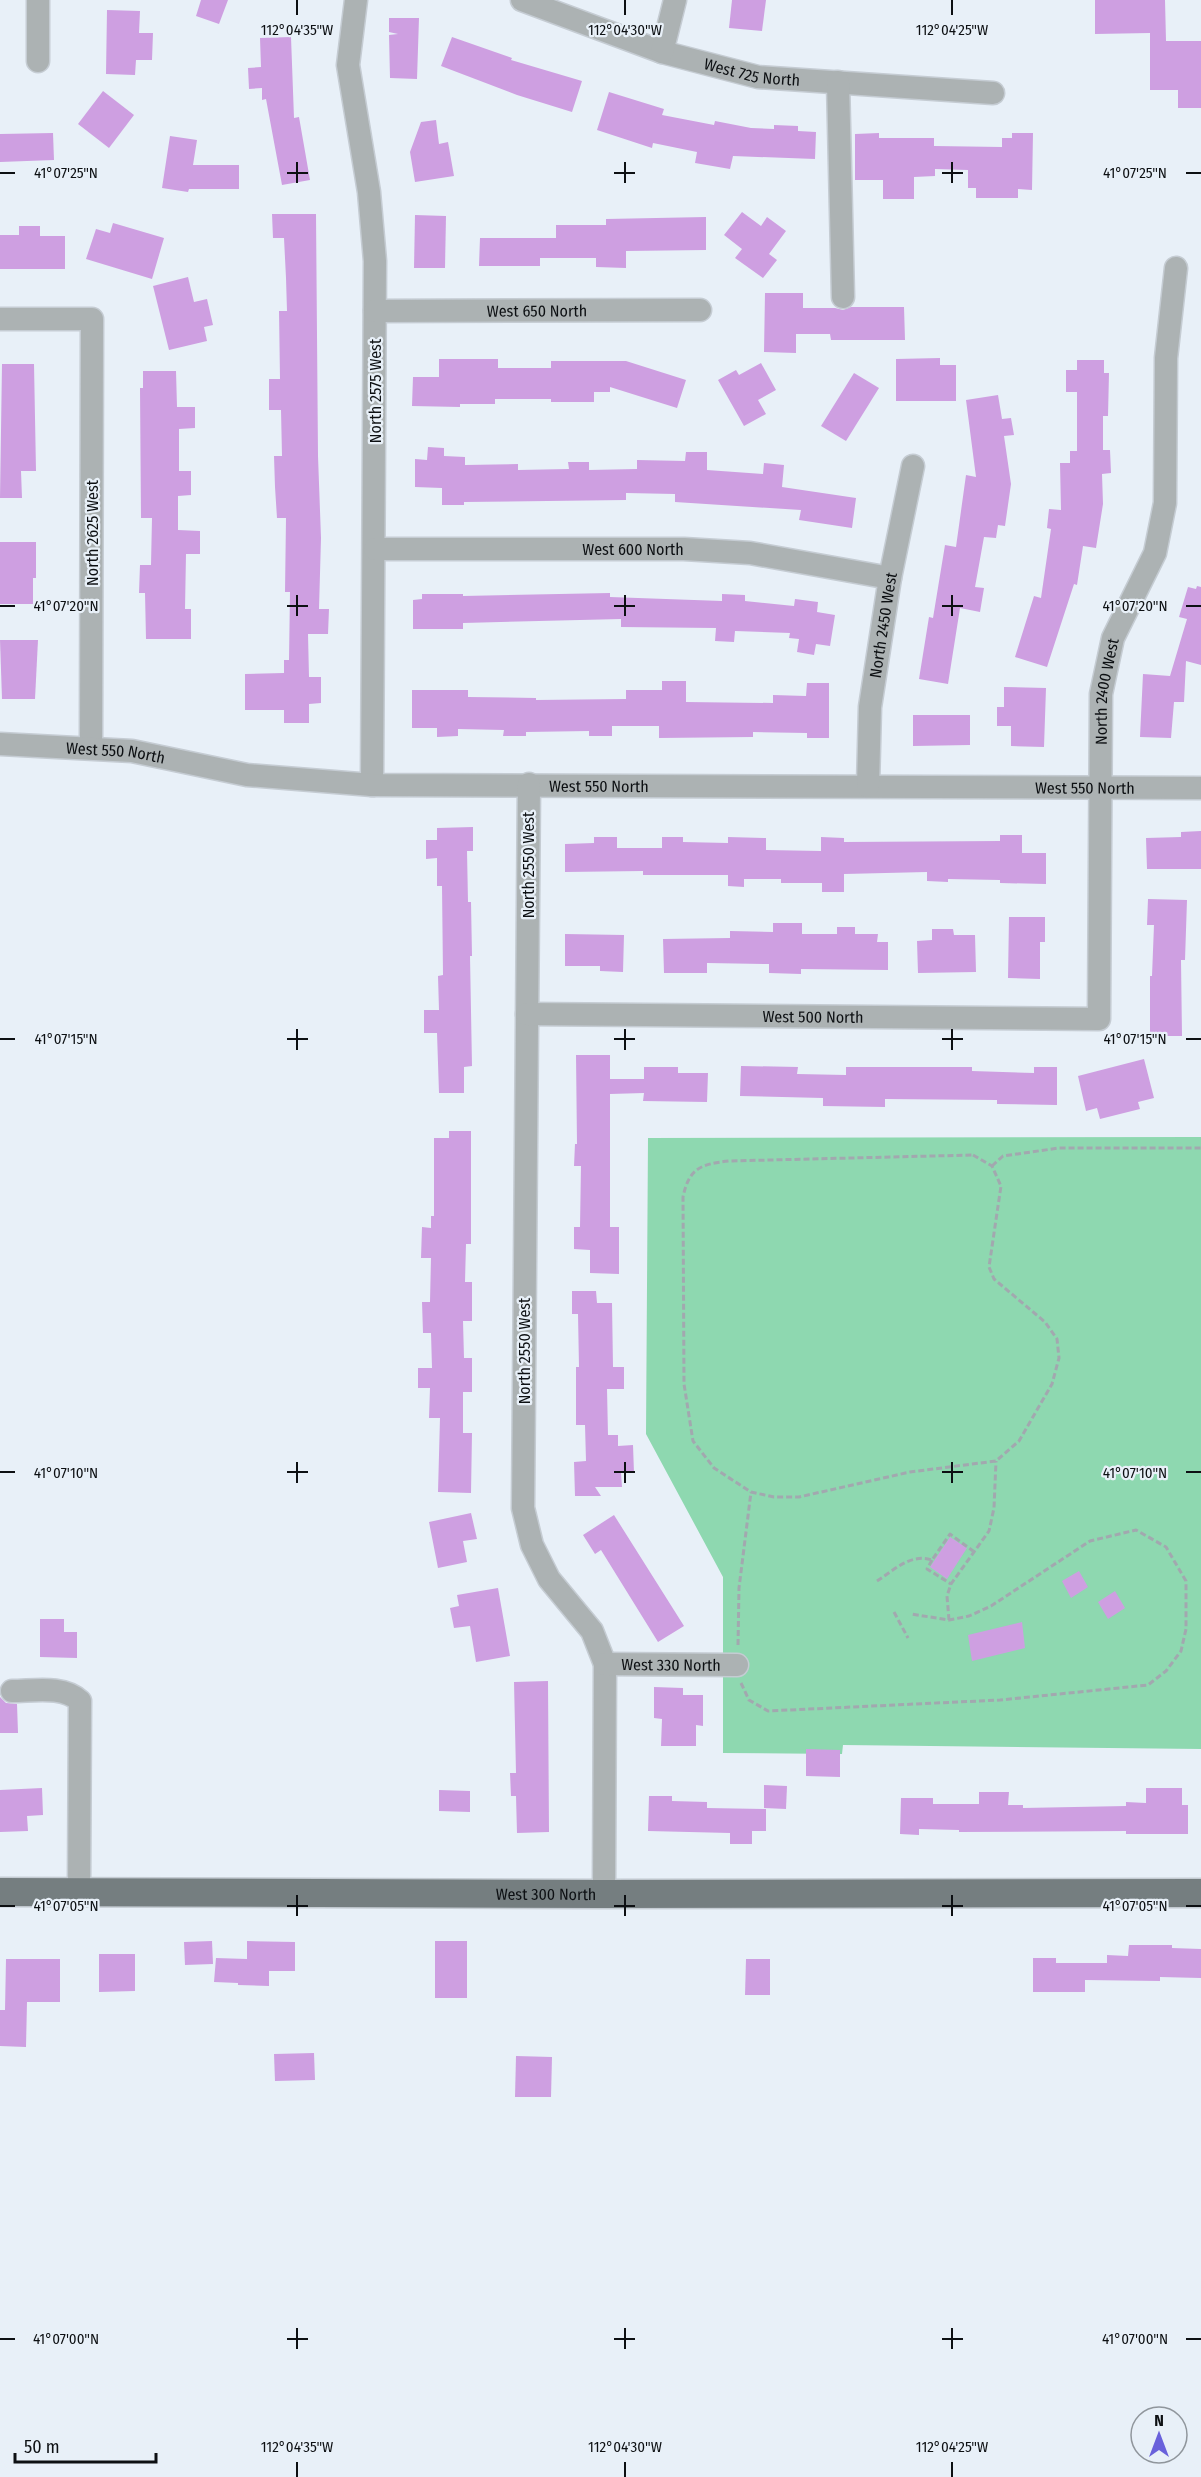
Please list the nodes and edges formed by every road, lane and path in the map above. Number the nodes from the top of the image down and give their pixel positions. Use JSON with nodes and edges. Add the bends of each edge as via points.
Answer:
{"nodes":[{"id":1,"x":38,"y":0,"type":"edge"},
{"id":2,"x":356,"y":0,"type":"edge"},
{"id":3,"x":522,"y":0,"type":"edge"},
{"id":4,"x":675,"y":0,"type":"edge"},
{"id":5,"x":662,"y":52,"type":"junction"},
{"id":6,"x":38,"y":61,"type":"dead end"},
{"id":7,"x":838,"y":82,"type":"junction"},
{"id":8,"x":993,"y":93,"type":"dead end"},
{"id":9,"x":1176,"y":268,"type":"dead end"},
{"id":10,"x":843,"y":297,"type":"dead end"},
{"id":11,"x":700,"y":309,"type":"dead end"},
{"id":12,"x":375,"y":311,"type":"junction"},
{"id":13,"x":0,"y":319,"type":"edge"},
{"id":14,"x":913,"y":466,"type":"dead end"},
{"id":15,"x":375,"y":549,"type":"junction"},
{"id":16,"x":890,"y":578,"type":"junction"},
{"id":17,"x":0,"y":744,"type":"edge"},
{"id":18,"x":91,"y":747,"type":"junction"},
{"id":19,"x":529,"y":784,"type":"junction"},
{"id":20,"x":372,"y":785,"type":"junction"},
{"id":21,"x":868,"y":786,"type":"junction"},
{"id":22,"x":1100,"y":788,"type":"junction"},
{"id":23,"x":1201,"y":788,"type":"edge"},
{"id":24,"x":527,"y":1014,"type":"junction"},
{"id":25,"x":1100,"y":1019,"type":"joint"},
{"id":26,"x":1201,"y":1148,"type":"edge"},
{"id":27,"x":992,"y":1166,"type":"junction"},
{"id":28,"x":996,"y":1461,"type":"junction"},
{"id":29,"x":751,"y":1492,"type":"junction"},
{"id":30,"x":973,"y":1551,"type":"junction"},
{"id":31,"x":932,"y":1560,"type":"junction"},
{"id":32,"x":877,"y":1581,"type":"dead end"},
{"id":33,"x":951,"y":1584,"type":"junction"},
{"id":34,"x":894,"y":1612,"type":"dead end"},
{"id":35,"x":911,"y":1614,"type":"dead end"},
{"id":36,"x":949,"y":1620,"type":"junction"},
{"id":37,"x":908,"y":1638,"type":"dead end"},
{"id":38,"x":606,"y":1664,"type":"junction"},
{"id":39,"x":738,"y":1664,"type":"junction"},
{"id":40,"x":12,"y":1691,"type":"dead end"},
{"id":41,"x":0,"y":1892,"type":"edge"},
{"id":42,"x":79,"y":1892,"type":"junction"},
{"id":43,"x":1201,"y":1893,"type":"edge"},
{"id":44,"x":604,"y":1894,"type":"junction"}],
"edges":[{"from":1,"to":6,"type":"street"},
{"from":2,"to":12,"type":"street","name":"North 2575 West","via":[[348,65],[369,192]]},
{"from":3,"to":5,"type":"street","name":"West 725 North"},
{"from":4,"to":5,"type":"street"},
{"from":5,"to":7,"type":"street","name":"West 725 North","via":[[758,77]]},
{"from":7,"to":8,"type":"street","name":"West 725 North"},
{"from":7,"to":10,"type":"street"},
{"from":9,"to":22,"type":"street","name":"North 2400 West","via":[[1166,358],[1165,503],[1155,554],[1113,638],[1101,694]]},
{"from":11,"to":12,"type":"street","name":"West 650 North"},
{"from":12,"to":15,"type":"street","name":"North 2575 West"},
{"from":13,"to":18,"type":"street","name":"North 2625 West","via":[[92,320]]},
{"from":14,"to":16,"type":"street","name":"North 2450 West"},
{"from":15,"to":16,"type":"street","name":"West 600 North","via":[[739,552]]},
{"from":15,"to":20,"type":"street","name":"North 2575 West"},
{"from":16,"to":21,"type":"street","name":"North 2450 West","via":[[870,707]]},
{"from":17,"to":18,"type":"street","name":"West 550 North"},
{"from":18,"to":20,"type":"street","name":"West 550 North","via":[[132,751],[247,775]]},
{"from":19,"to":20,"type":"street","name":"West 550 North"},
{"from":19,"to":21,"type":"street","name":"West 550 North"},
{"from":19,"to":24,"type":"street","name":"North 2550 West"},
{"from":21,"to":22,"type":"street","name":"West 550 North"},
{"from":22,"to":23,"type":"street","name":"West 550 North"},
{"from":22,"to":25,"type":"street","name":"North 2400 West"},
{"from":24,"to":25,"type":"street","name":"West 500 North"},
{"from":24,"to":38,"type":"street","name":"North 2550 West","via":[[523,1508],[532,1545],[549,1579],[592,1631]]},
{"from":26,"to":27,"type":"path","via":[[1059,1148],[1003,1156]]},
{"from":27,"to":28,"type":"path","via":[[1001,1186],[989,1267],[1000,1285],[1045,1322],[1057,1339],[1059,1358],[1052,1384],[1018,1441]]},
{"from":27,"to":29,"type":"path","via":[[973,1155],[729,1161],[695,1170],[686,1182],[684,1384],[693,1441],[714,1468]]},
{"from":28,"to":29,"type":"path","via":[[910,1472],[799,1497]]},
{"from":28,"to":30,"type":"path","via":[[989,1530]]},
{"from":29,"to":39,"type":"path","via":[[739,1588]]},
{"from":30,"to":31,"type":"path","via":[[950,1534]]},
{"from":30,"to":33,"type":"path"},
{"from":31,"to":32,"type":"path","via":[[913,1558]]},
{"from":31,"to":33,"type":"path","via":[[927,1569]]},
{"from":33,"to":36,"type":"path","via":[[947,1596]]},
{"from":34,"to":37,"type":"path"},
{"from":35,"to":36,"type":"path"},
{"from":36,"to":39,"type":"path","via":[[991,1606],[1090,1541],[1136,1530],[1166,1547],[1186,1581],[1186,1629],[1181,1651],[1166,1671],[1148,1685],[1000,1700],[768,1711],[749,1700]]},
{"from":38,"to":39,"type":"street","name":"West 330 North"},
{"from":38,"to":44,"type":"street","name":"North 2550 West"},
{"from":40,"to":42,"type":"street","via":[[62,1691],[80,1701]]},
{"from":41,"to":42,"type":"main road","name":"West 300 North"},
{"from":42,"to":44,"type":"main road","name":"West 300 North"},
{"from":43,"to":44,"type":"main road","name":"West 300 North"}]}
